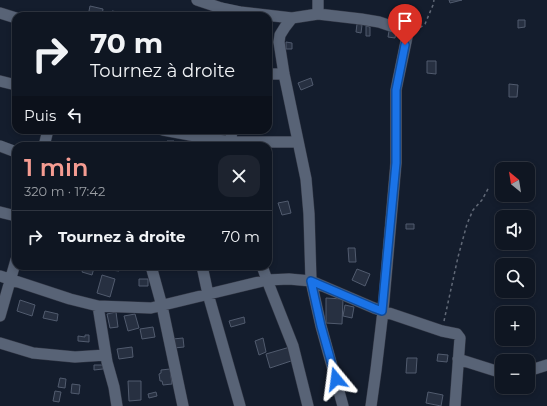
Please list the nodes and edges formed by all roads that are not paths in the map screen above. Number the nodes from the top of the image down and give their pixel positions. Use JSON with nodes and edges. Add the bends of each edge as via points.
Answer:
{"nodes":[{"id":1,"x":197,"y":0,"type":"edge"},
{"id":2,"x":318,"y":0,"type":"edge"},
{"id":3,"x":211,"y":2,"type":"edge"},
{"id":4,"x":240,"y":12,"type":"edge"},
{"id":5,"x":0,"y":13,"type":"edge"},
{"id":6,"x":318,"y":14,"type":"junction"},
{"id":7,"x":272,"y":16,"type":"edge"},
{"id":8,"x":12,"y":17,"type":"edge"},
{"id":9,"x":292,"y":18,"type":"junction"},
{"id":10,"x":272,"y":74,"type":"edge"},
{"id":11,"x":284,"y":74,"type":"junction"},
{"id":12,"x":0,"y":81,"type":"edge"},
{"id":13,"x":12,"y":84,"type":"edge"},
{"id":14,"x":185,"y":134,"type":"edge"},
{"id":15,"x":224,"y":142,"type":"edge"},
{"id":16,"x":298,"y":142,"type":"junction"},
{"id":17,"x":272,"y":143,"type":"edge"},
{"id":18,"x":0,"y":146,"type":"edge"},
{"id":19,"x":12,"y":150,"type":"edge"},
{"id":20,"x":0,"y":212,"type":"edge"},
{"id":21,"x":12,"y":215,"type":"edge"},
{"id":22,"x":12,"y":267,"type":"edge"},
{"id":23,"x":152,"y":270,"type":"edge"},
{"id":24,"x":203,"y":270,"type":"edge"},
{"id":25,"x":263,"y":270,"type":"edge"},
{"id":26,"x":5,"y":278,"type":"edge"},
{"id":27,"x":267,"y":280,"type":"junction"},
{"id":28,"x":311,"y":281,"type":"junction"},
{"id":29,"x":208,"y":294,"type":"junction"},
{"id":30,"x":98,"y":306,"type":"junction"},
{"id":31,"x":162,"y":306,"type":"junction"},
{"id":32,"x":382,"y":311,"type":"junction"},
{"id":33,"x":0,"y":316,"type":"edge"},
{"id":34,"x":0,"y":343,"type":"edge"},
{"id":35,"x":106,"y":355,"type":"junction"},
{"id":36,"x":458,"y":360,"type":"junction"},
{"id":37,"x":547,"y":365,"type":"edge"},
{"id":38,"x":535,"y":369,"type":"edge"},
{"id":39,"x":495,"y":371,"type":"edge"},
{"id":40,"x":117,"y":406,"type":"edge"},
{"id":41,"x":183,"y":406,"type":"edge"},
{"id":42,"x":240,"y":406,"type":"edge"},
{"id":43,"x":308,"y":406,"type":"edge"},
{"id":44,"x":343,"y":406,"type":"edge"},
{"id":45,"x":371,"y":406,"type":"edge"},
{"id":46,"x":455,"y":406,"type":"edge"}],
"edges":[{"from":1,"to":3,"type":"street"},
{"from":2,"to":6,"type":"street"},
{"from":3,"to":4,"type":"street"},
{"from":5,"to":8,"type":"street"},
{"from":6,"to":9,"type":"street"},
{"from":6,"to":32,"type":"street","via":[[379,22],[401,30],[407,37],[396,90],[396,163]]},
{"from":7,"to":9,"type":"street"},
{"from":9,"to":11,"type":"street","via":[[280,35]]},
{"from":10,"to":11,"type":"street"},
{"from":11,"to":16,"type":"street"},
{"from":12,"to":13,"type":"street"},
{"from":14,"to":15,"type":"street"},
{"from":16,"to":17,"type":"street"},
{"from":16,"to":28,"type":"street","via":[[306,179]]},
{"from":18,"to":19,"type":"street"},
{"from":20,"to":21,"type":"street"},
{"from":22,"to":26,"type":"street"},
{"from":23,"to":31,"type":"street"},
{"from":24,"to":29,"type":"street"},
{"from":25,"to":27,"type":"street"},
{"from":26,"to":30,"type":"street"},
{"from":26,"to":33,"type":"street"},
{"from":27,"to":28,"type":"street"},
{"from":27,"to":29,"type":"street"},
{"from":27,"to":43,"type":"street","via":[[293,346]]},
{"from":28,"to":32,"type":"street"},
{"from":28,"to":44,"type":"street"},
{"from":29,"to":31,"type":"street"},
{"from":29,"to":42,"type":"street"},
{"from":30,"to":31,"type":"street"},
{"from":30,"to":35,"type":"street"},
{"from":31,"to":41,"type":"street"},
{"from":32,"to":36,"type":"street","via":[[457,334],[460,338]]},
{"from":32,"to":45,"type":"street"},
{"from":34,"to":35,"type":"street","via":[[33,353],[75,357]]},
{"from":35,"to":40,"type":"street"},
{"from":36,"to":39,"type":"street"},
{"from":36,"to":46,"type":"street"},
{"from":37,"to":38,"type":"street"}]}
